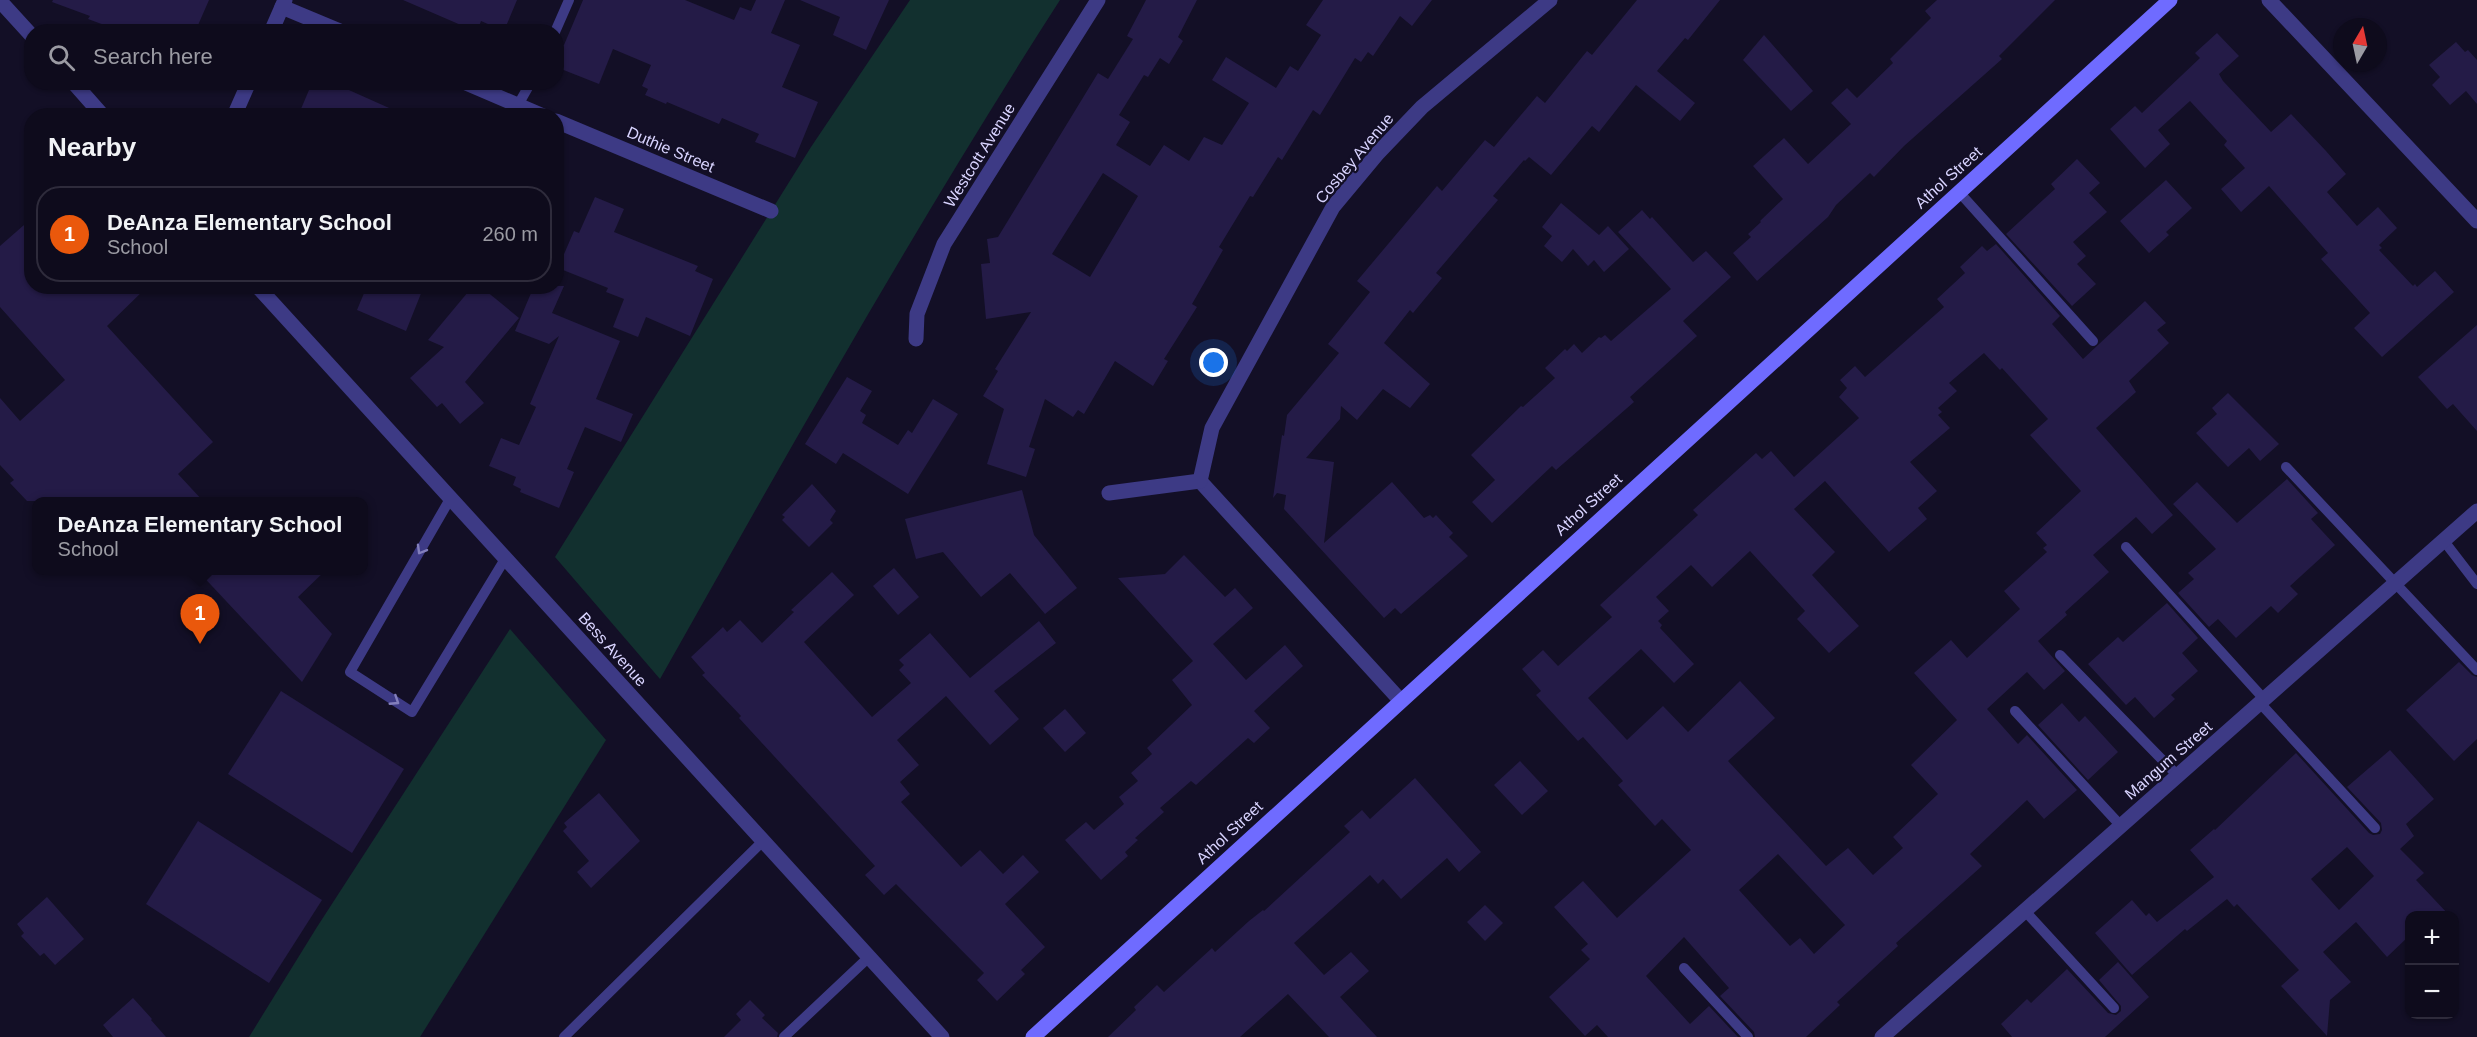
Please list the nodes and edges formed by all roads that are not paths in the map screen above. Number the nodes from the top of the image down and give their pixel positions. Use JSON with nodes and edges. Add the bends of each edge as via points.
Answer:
{"nodes":[{"id":1,"x":569,"y":0,"type":"edge"},
{"id":2,"x":1098,"y":0,"type":"edge"},
{"id":3,"x":1550,"y":0,"type":"edge"},
{"id":4,"x":2170,"y":0,"type":"edge"},
{"id":5,"x":2269,"y":0,"type":"edge"},
{"id":6,"x":0,"y":1,"type":"edge"},
{"id":7,"x":284,"y":3,"type":"edge"},
{"id":8,"x":275,"y":24,"type":"edge"},
{"id":9,"x":326,"y":24,"type":"edge"},
{"id":10,"x":558,"y":24,"type":"edge"},
{"id":11,"x":24,"y":27,"type":"edge"},
{"id":12,"x":80,"y":90,"type":"edge"},
{"id":13,"x":245,"y":90,"type":"edge"},
{"id":14,"x":483,"y":90,"type":"edge"},
{"id":15,"x":526,"y":90,"type":"edge"},
{"id":16,"x":518,"y":105,"type":"junction"},
{"id":17,"x":96,"y":108,"type":"edge"},
{"id":18,"x":238,"y":108,"type":"edge"},
{"id":19,"x":525,"y":108,"type":"edge"},
{"id":20,"x":564,"y":124,"type":"edge"},
{"id":21,"x":1959,"y":192,"type":"junction"},
{"id":22,"x":771,"y":211,"type":"dead end"},
{"id":23,"x":2477,"y":221,"type":"edge"},
{"id":24,"x":264,"y":294,"type":"edge"},
{"id":25,"x":916,"y":339,"type":"dead end"},
{"id":26,"x":2093,"y":341,"type":"dead end"},
{"id":27,"x":2286,"y":466,"type":"dead end"},
{"id":28,"x":1200,"y":481,"type":"junction"},
{"id":29,"x":1109,"y":493,"type":"dead end"},
{"id":30,"x":450,"y":499,"type":"junction"},
{"id":31,"x":2477,"y":511,"type":"edge"},
{"id":32,"x":2444,"y":541,"type":"junction"},
{"id":33,"x":2126,"y":547,"type":"dead end"},
{"id":34,"x":505,"y":559,"type":"junction"},
{"id":35,"x":2395,"y":583,"type":"junction"},
{"id":36,"x":2477,"y":584,"type":"edge"},
{"id":37,"x":2060,"y":655,"type":"dead end"},
{"id":38,"x":2477,"y":670,"type":"edge"},
{"id":39,"x":1400,"y":700,"type":"junction"},
{"id":40,"x":2262,"y":701,"type":"junction"},
{"id":41,"x":2015,"y":711,"type":"dead end"},
{"id":42,"x":2178,"y":776,"type":"junction"},
{"id":43,"x":2121,"y":826,"type":"junction"},
{"id":44,"x":2375,"y":828,"type":"dead end"},
{"id":45,"x":763,"y":841,"type":"junction"},
{"id":46,"x":2025,"y":911,"type":"junction"},
{"id":47,"x":869,"y":957,"type":"junction"},
{"id":48,"x":1684,"y":968,"type":"dead end"},
{"id":49,"x":2114,"y":1008,"type":"dead end"},
{"id":50,"x":564,"y":1037,"type":"edge"},
{"id":51,"x":784,"y":1037,"type":"edge"},
{"id":52,"x":942,"y":1037,"type":"edge"},
{"id":53,"x":1033,"y":1037,"type":"edge"},
{"id":54,"x":1748,"y":1037,"type":"edge"},
{"id":55,"x":1882,"y":1037,"type":"edge"}],
"edges":[{"from":1,"to":10,"type":"lane"},
{"from":2,"to":25,"type":"street","name":"Westcott Avenue","via":[[944,244],[917,314]]},
{"from":3,"to":28,"type":"street","name":"Cosbey Avenue","via":[[1422,107],[1333,207],[1212,428]]},
{"from":4,"to":21,"type":"street","name":"Athol Street"},
{"from":5,"to":23,"type":"street"},
{"from":6,"to":11,"type":"street"},
{"from":7,"to":8,"type":"street"},
{"from":7,"to":9,"type":"street"},
{"from":12,"to":17,"type":"street"},
{"from":13,"to":18,"type":"street"},
{"from":14,"to":16,"type":"street"},
{"from":15,"to":16,"type":"lane"},
{"from":16,"to":19,"type":"street"},
{"from":20,"to":22,"type":"street","name":"Duthie Street"},
{"from":21,"to":26,"type":"lane"},
{"from":21,"to":39,"type":"street","name":"Athol Street"},
{"from":24,"to":30,"type":"street","name":"Bess Avenue"},
{"from":27,"to":35,"type":"lane"},
{"from":28,"to":29,"type":"street"},
{"from":28,"to":39,"type":"street"},
{"from":30,"to":34,"type":"street","name":"Bess Avenue"},
{"from":30,"to":34,"type":"lane","one_way":true,"via":[[350,672],[412,712]]},
{"from":31,"to":32,"type":"street","name":"Mangum Street"},
{"from":32,"to":35,"type":"street","name":"Mangum Street"},
{"from":32,"to":36,"type":"lane"},
{"from":33,"to":40,"type":"lane"},
{"from":34,"to":45,"type":"street","name":"Bess Avenue"},
{"from":35,"to":38,"type":"lane"},
{"from":35,"to":40,"type":"street","name":"Mangum Street"},
{"from":37,"to":42,"type":"lane"},
{"from":39,"to":53,"type":"street","name":"Athol Street"},
{"from":40,"to":42,"type":"street","name":"Mangum Street"},
{"from":40,"to":44,"type":"lane"},
{"from":41,"to":43,"type":"lane"},
{"from":42,"to":43,"type":"street","name":"Mangum Street"},
{"from":43,"to":46,"type":"street","name":"Mangum Street"},
{"from":45,"to":47,"type":"street","name":"Bess Avenue"},
{"from":45,"to":50,"type":"lane"},
{"from":46,"to":49,"type":"lane"},
{"from":46,"to":55,"type":"street","name":"Mangum Street"},
{"from":47,"to":51,"type":"lane"},
{"from":47,"to":52,"type":"street","name":"Bess Avenue"},
{"from":48,"to":54,"type":"lane"}]}
